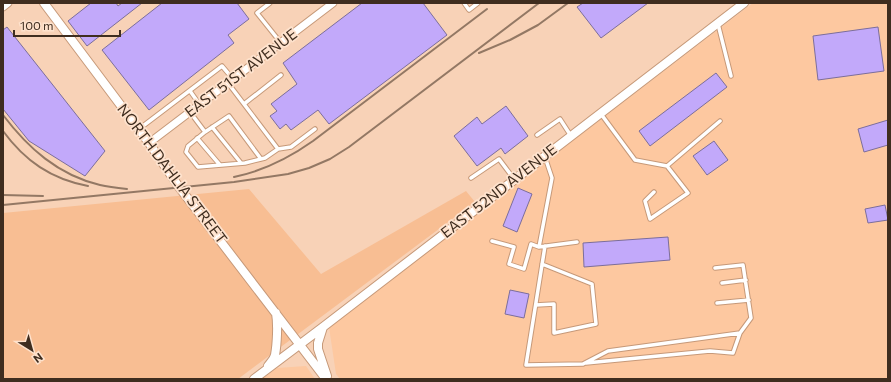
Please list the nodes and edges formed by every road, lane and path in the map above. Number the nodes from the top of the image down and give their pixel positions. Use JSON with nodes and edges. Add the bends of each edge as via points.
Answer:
{"nodes":[{"id":1,"x":8,"y":3,"type":"edge"},
{"id":2,"x":44,"y":3,"type":"edge"},
{"id":3,"x":270,"y":3,"type":"edge"},
{"id":4,"x":464,"y":3,"type":"edge"},
{"id":5,"x":478,"y":3,"type":"edge"},
{"id":6,"x":744,"y":3,"type":"edge"},
{"id":7,"x":331,"y":4,"type":"edge"},
{"id":8,"x":3,"y":6,"type":"edge"},
{"id":9,"x":718,"y":23,"type":"junction"},
{"id":10,"x":281,"y":43,"type":"junction"},
{"id":11,"x":281,"y":75,"type":"dead end"},
{"id":12,"x":730,"y":76,"type":"dead end"},
{"id":13,"x":230,"y":81,"type":"junction"},
{"id":14,"x":190,"y":91,"type":"junction"},
{"id":15,"x":244,"y":104,"type":"junction"},
{"id":16,"x":200,"y":105,"type":"junction"},
{"id":17,"x":190,"y":112,"type":"junction"},
{"id":18,"x":600,"y":113,"type":"junction"},
{"id":19,"x":720,"y":121,"type":"dead end"},
{"id":20,"x":212,"y":127,"type":"junction"},
{"id":21,"x":138,"y":129,"type":"junction"},
{"id":22,"x":315,"y":129,"type":"dead end"},
{"id":23,"x":205,"y":132,"type":"junction"},
{"id":24,"x":537,"y":135,"type":"dead end"},
{"id":25,"x":571,"y":136,"type":"junction"},
{"id":26,"x":197,"y":138,"type":"junction"},
{"id":27,"x":149,"y":143,"type":"junction"},
{"id":28,"x":278,"y":149,"type":"junction"},
{"id":29,"x":544,"y":156,"type":"junction"},
{"id":30,"x":261,"y":159,"type":"junction"},
{"id":31,"x":241,"y":163,"type":"junction"},
{"id":32,"x":220,"y":165,"type":"junction"},
{"id":33,"x":667,"y":166,"type":"junction"},
{"id":34,"x":472,"y":178,"type":"dead end"},
{"id":35,"x":514,"y":179,"type":"junction"},
{"id":36,"x":654,"y":192,"type":"dead end"},
{"id":37,"x":492,"y":241,"type":"dead end"},
{"id":38,"x":577,"y":242,"type":"dead end"},
{"id":39,"x":545,"y":246,"type":"junction"},
{"id":40,"x":539,"y":247,"type":"junction"},
{"id":41,"x":542,"y":264,"type":"junction"},
{"id":42,"x":715,"y":268,"type":"dead end"},
{"id":43,"x":746,"y":280,"type":"junction"},
{"id":44,"x":722,"y":283,"type":"dead end"},
{"id":45,"x":749,"y":300,"type":"junction"},
{"id":46,"x":717,"y":303,"type":"dead end"},
{"id":47,"x":536,"y":305,"type":"junction"},
{"id":48,"x":276,"y":312,"type":"junction"},
{"id":49,"x":324,"y":327,"type":"junction"},
{"id":50,"x":740,"y":333,"type":"junction"},
{"id":51,"x":300,"y":344,"type":"junction"},
{"id":52,"x":583,"y":364,"type":"junction"},
{"id":53,"x":261,"y":374,"type":"junction"},
{"id":54,"x":254,"y":379,"type":"edge"},
{"id":55,"x":327,"y":379,"type":"edge"}],
"edges":[{"from":1,"to":8,"type":"street"},
{"from":2,"to":21,"type":"street","name":"NORTH DAHLIA STREET"},
{"from":3,"to":10,"type":"lane","via":[[257,13]]},
{"from":4,"to":5,"type":"lane","via":[[469,10]]},
{"from":6,"to":9,"type":"street","name":"EAST 52ND AVENUE"},
{"from":7,"to":10,"type":"street","name":"EAST 51ST AVENUE"},
{"from":9,"to":12,"type":"lane"},
{"from":9,"to":18,"type":"street","name":"EAST 52ND AVENUE"},
{"from":10,"to":13,"type":"street","name":"EAST 51ST AVENUE"},
{"from":11,"to":15,"type":"lane"},
{"from":13,"to":14,"type":"lane","via":[[222,66]]},
{"from":13,"to":15,"type":"lane"},
{"from":13,"to":16,"type":"street","name":"EAST 51ST AVENUE"},
{"from":14,"to":16,"type":"lane"},
{"from":14,"to":21,"type":"lane"},
{"from":15,"to":28,"type":"lane"},
{"from":16,"to":17,"type":"street","name":"EAST 51ST AVENUE"},
{"from":17,"to":23,"type":"lane"},
{"from":17,"to":27,"type":"street","name":"EAST 51ST AVENUE"},
{"from":18,"to":25,"type":"street","name":"EAST 52ND AVENUE"},
{"from":18,"to":33,"type":"lane","via":[[635,160]]},
{"from":19,"to":33,"type":"lane"},
{"from":20,"to":23,"type":"lane"},
{"from":20,"to":30,"type":"lane","via":[[229,116]]},
{"from":20,"to":31,"type":"lane"},
{"from":21,"to":27,"type":"street","name":"NORTH DAHLIA STREET"},
{"from":22,"to":28,"type":"lane","via":[[291,147]]},
{"from":23,"to":26,"type":"lane"},
{"from":24,"to":25,"type":"lane","via":[[560,119]]},
{"from":25,"to":29,"type":"street","name":"EAST 52ND AVENUE"},
{"from":26,"to":32,"type":"lane"},
{"from":26,"to":32,"type":"lane","via":[[188,146],[186,152],[198,167]]},
{"from":27,"to":48,"type":"street","name":"NORTH DAHLIA STREET","via":[[179,187]]},
{"from":28,"to":30,"type":"lane"},
{"from":29,"to":35,"type":"street","name":"EAST 52ND AVENUE"},
{"from":29,"to":40,"type":"lane","via":[[552,178]]},
{"from":30,"to":31,"type":"lane"},
{"from":31,"to":32,"type":"lane"},
{"from":33,"to":36,"type":"lane","via":[[688,193],[650,219],[644,201]]},
{"from":34,"to":35,"type":"lane","via":[[499,159]]},
{"from":35,"to":49,"type":"street","name":"EAST 52ND AVENUE"},
{"from":37,"to":40,"type":"lane","via":[[514,247],[509,264],[524,269],[531,244]]},
{"from":38,"to":39,"type":"lane"},
{"from":39,"to":40,"type":"lane"},
{"from":39,"to":41,"type":"lane"},
{"from":41,"to":47,"type":"lane"},
{"from":41,"to":47,"type":"lane","via":[[592,284],[596,324],[554,333],[554,304]]},
{"from":42,"to":43,"type":"lane","via":[[743,265]]},
{"from":43,"to":44,"type":"lane"},
{"from":43,"to":45,"type":"lane"},
{"from":45,"to":46,"type":"lane"},
{"from":45,"to":50,"type":"lane","via":[[751,318]]},
{"from":47,"to":52,"type":"lane","via":[[526,365]]},
{"from":48,"to":51,"type":"street","name":"NORTH DAHLIA STREET"},
{"from":48,"to":53,"type":"street","via":[[278,326],[274,355]]},
{"from":49,"to":51,"type":"street","name":"EAST 52ND AVENUE"},
{"from":49,"to":55,"type":"street","via":[[318,349]]},
{"from":50,"to":52,"type":"lane","via":[[608,351]]},
{"from":50,"to":52,"type":"lane","via":[[733,353],[710,351]]},
{"from":51,"to":53,"type":"street","name":"EAST 52ND AVENUE"},
{"from":51,"to":55,"type":"street","name":"NORTH DAHLIA STREET"},
{"from":53,"to":54,"type":"street","name":"EAST 52ND AVENUE"}]}
